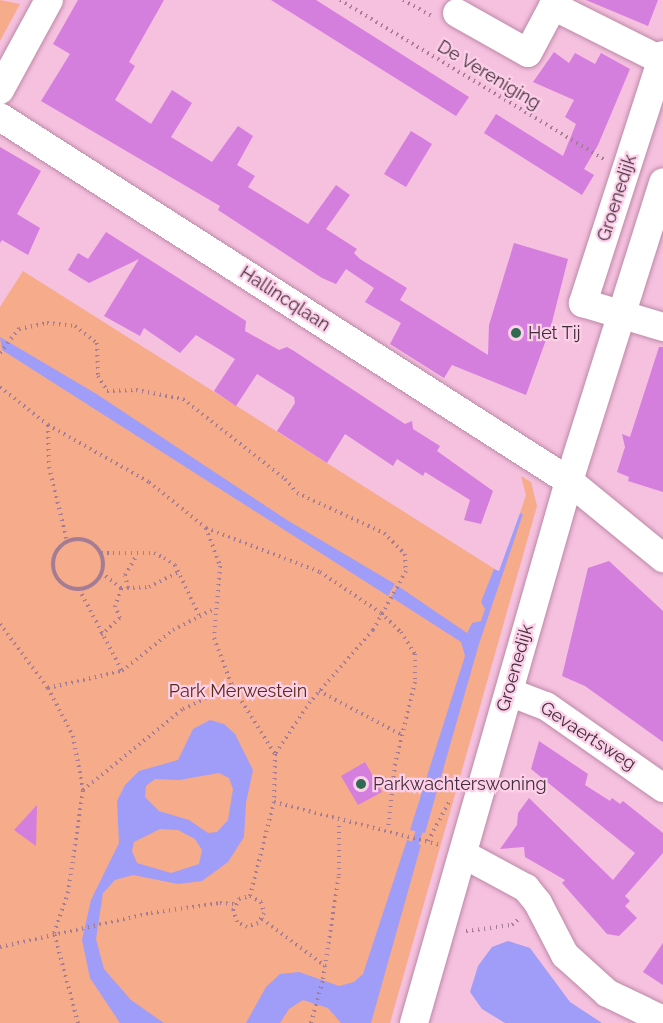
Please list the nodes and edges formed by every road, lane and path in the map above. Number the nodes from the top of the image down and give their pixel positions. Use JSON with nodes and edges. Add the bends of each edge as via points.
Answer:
{"nodes":[{"id":1,"x":49,"y":0,"type":"edge"},
{"id":2,"x":340,"y":0,"type":"edge"},
{"id":3,"x":403,"y":0,"type":"edge"},
{"id":4,"x":555,"y":3,"type":"edge"},
{"id":5,"x":457,"y":13,"type":"joint"},
{"id":6,"x":662,"y":57,"type":"edge"},
{"id":7,"x":0,"y":90,"type":"edge"},
{"id":8,"x":0,"y":117,"type":"edge"},
{"id":9,"x":625,"y":172,"type":"junction"},
{"id":10,"x":663,"y":182,"type":"edge"},
{"id":11,"x":620,"y":315,"type":"junction"},
{"id":12,"x":663,"y":327,"type":"edge"},
{"id":13,"x":0,"y":353,"type":"edge"},
{"id":14,"x":0,"y":387,"type":"edge"},
{"id":15,"x":48,"y":425,"type":"junction"},
{"id":16,"x":569,"y":481,"type":"junction"},
{"id":17,"x":206,"y":528,"type":"junction"},
{"id":18,"x":67,"y":541,"type":"junction"},
{"id":19,"x":101,"y":554,"type":"junction"},
{"id":20,"x":138,"y":555,"type":"junction"},
{"id":21,"x":663,"y":558,"type":"edge"},
{"id":22,"x":178,"y":572,"type":"junction"},
{"id":23,"x":102,"y":573,"type":"junction"},
{"id":24,"x":121,"y":588,"type":"junction"},
{"id":25,"x":128,"y":588,"type":"junction"},
{"id":26,"x":78,"y":589,"type":"junction"},
{"id":27,"x":214,"y":609,"type":"junction"},
{"id":28,"x":381,"y":613,"type":"junction"},
{"id":29,"x":199,"y":615,"type":"junction"},
{"id":30,"x":0,"y":624,"type":"edge"},
{"id":31,"x":101,"y":635,"type":"junction"},
{"id":32,"x":122,"y":671,"type":"junction"},
{"id":33,"x":232,"y":686,"type":"junction"},
{"id":34,"x":48,"y":688,"type":"junction"},
{"id":35,"x":319,"y":691,"type":"junction"},
{"id":36,"x":508,"y":692,"type":"junction"},
{"id":37,"x":404,"y":736,"type":"junction"},
{"id":38,"x":275,"y":754,"type":"junction"},
{"id":39,"x":663,"y":788,"type":"edge"},
{"id":40,"x":83,"y":790,"type":"junction"},
{"id":41,"x":274,"y":802,"type":"junction"},
{"id":42,"x":339,"y":821,"type":"junction"},
{"id":43,"x":388,"y":829,"type":"junction"},
{"id":44,"x":432,"y":843,"type":"dead end"},
{"id":45,"x":463,"y":854,"type":"junction"},
{"id":46,"x":250,"y":896,"type":"junction"},
{"id":47,"x":538,"y":903,"type":"junction"},
{"id":48,"x":234,"y":904,"type":"junction"},
{"id":49,"x":262,"y":919,"type":"junction"},
{"id":50,"x":442,"y":926,"type":"junction"},
{"id":51,"x":54,"y":933,"type":"junction"},
{"id":52,"x":0,"y":947,"type":"edge"},
{"id":53,"x":325,"y":966,"type":"junction"},
{"id":54,"x":663,"y":1020,"type":"edge"},
{"id":55,"x":78,"y":1023,"type":"edge"},
{"id":56,"x":311,"y":1023,"type":"edge"},
{"id":57,"x":414,"y":1023,"type":"edge"}],
"edges":[{"from":1,"to":7,"type":"street"},
{"from":2,"to":9,"type":"path","name":"De Vereniging"},
{"from":3,"to":5,"type":"path","via":[[439,20]]},
{"from":4,"to":5,"type":"street","via":[[528,53]]},
{"from":4,"to":6,"type":"street"},
{"from":6,"to":9,"type":"street","name":"Groenedijk"},
{"from":8,"to":16,"type":"street","name":"Hallincqlaan"},
{"from":9,"to":11,"type":"street","name":"Groenedijk","via":[[583,303]]},
{"from":10,"to":11,"type":"street","name":"Groenedijk"},
{"from":11,"to":12,"type":"street"},
{"from":11,"to":16,"type":"street","name":"Groenedijk"},
{"from":13,"to":28,"type":"path","via":[[19,329],[47,323],[66,323],[81,329],[97,343],[98,376],[107,391],[136,390],[183,399],[285,479],[297,493],[393,538],[407,563]]},
{"from":14,"to":15,"type":"path"},
{"from":15,"to":17,"type":"path","via":[[149,482]]},
{"from":15,"to":18,"type":"path","via":[[49,467]]},
{"from":16,"to":21,"type":"street","name":"Hallincqlaan"},
{"from":16,"to":36,"type":"street","name":"Groenedijk"},
{"from":17,"to":27,"type":"path","via":[[220,566]]},
{"from":17,"to":28,"type":"path","via":[[320,572]]},
{"from":18,"to":19,"type":"path","via":[[90,541]]},
{"from":18,"to":26,"type":"path","via":[[56,552],[53,567],[59,580]]},
{"from":19,"to":20,"type":"path"},
{"from":19,"to":23,"type":"path"},
{"from":20,"to":22,"type":"path","via":[[154,553]]},
{"from":20,"to":25,"type":"path","via":[[125,575]]},
{"from":22,"to":25,"type":"path","via":[[155,585]]},
{"from":22,"to":29,"type":"path"},
{"from":23,"to":24,"type":"path"},
{"from":23,"to":26,"type":"path","via":[[88,587]]},
{"from":24,"to":25,"type":"path"},
{"from":24,"to":31,"type":"path","via":[[115,607],[120,618]]},
{"from":26,"to":31,"type":"path"},
{"from":27,"to":29,"type":"path"},
{"from":27,"to":33,"type":"path","via":[[214,638]]},
{"from":28,"to":35,"type":"path","via":[[373,630]]},
{"from":28,"to":37,"type":"path","via":[[401,632],[415,654],[416,682]]},
{"from":29,"to":32,"type":"path","via":[[173,630]]},
{"from":30,"to":34,"type":"path"},
{"from":31,"to":32,"type":"path"},
{"from":32,"to":34,"type":"path"},
{"from":33,"to":38,"type":"path"},
{"from":33,"to":40,"type":"path","via":[[183,709]]},
{"from":34,"to":40,"type":"path","via":[[73,736]]},
{"from":35,"to":37,"type":"path"},
{"from":35,"to":38,"type":"path"},
{"from":36,"to":39,"type":"street","name":"Gevaertsweg","via":[[546,706]]},
{"from":36,"to":45,"type":"street","name":"Groenedijk"},
{"from":37,"to":43,"type":"path","via":[[394,764]]},
{"from":38,"to":41,"type":"path"},
{"from":40,"to":51,"type":"path","via":[[68,893]]},
{"from":41,"to":42,"type":"path"},
{"from":41,"to":46,"type":"path"},
{"from":42,"to":43,"type":"path"},
{"from":42,"to":53,"type":"path","via":[[339,875]]},
{"from":43,"to":44,"type":"path"},
{"from":45,"to":47,"type":"street","via":[[526,888]]},
{"from":45,"to":50,"type":"street","name":"Groenedijk"},
{"from":46,"to":48,"type":"path"},
{"from":46,"to":49,"type":"path","via":[[261,902]]},
{"from":47,"to":50,"type":"path","via":[[512,925],[467,931]]},
{"from":47,"to":54,"type":"street","via":[[565,955],[607,993]]},
{"from":48,"to":49,"type":"path","via":[[234,916],[242,925],[253,926]]},
{"from":48,"to":51,"type":"path","via":[[220,903]]},
{"from":49,"to":53,"type":"path"},
{"from":50,"to":57,"type":"street","name":"Groenedijk"},
{"from":51,"to":52,"type":"path"},
{"from":51,"to":55,"type":"path"},
{"from":53,"to":56,"type":"path"}]}
